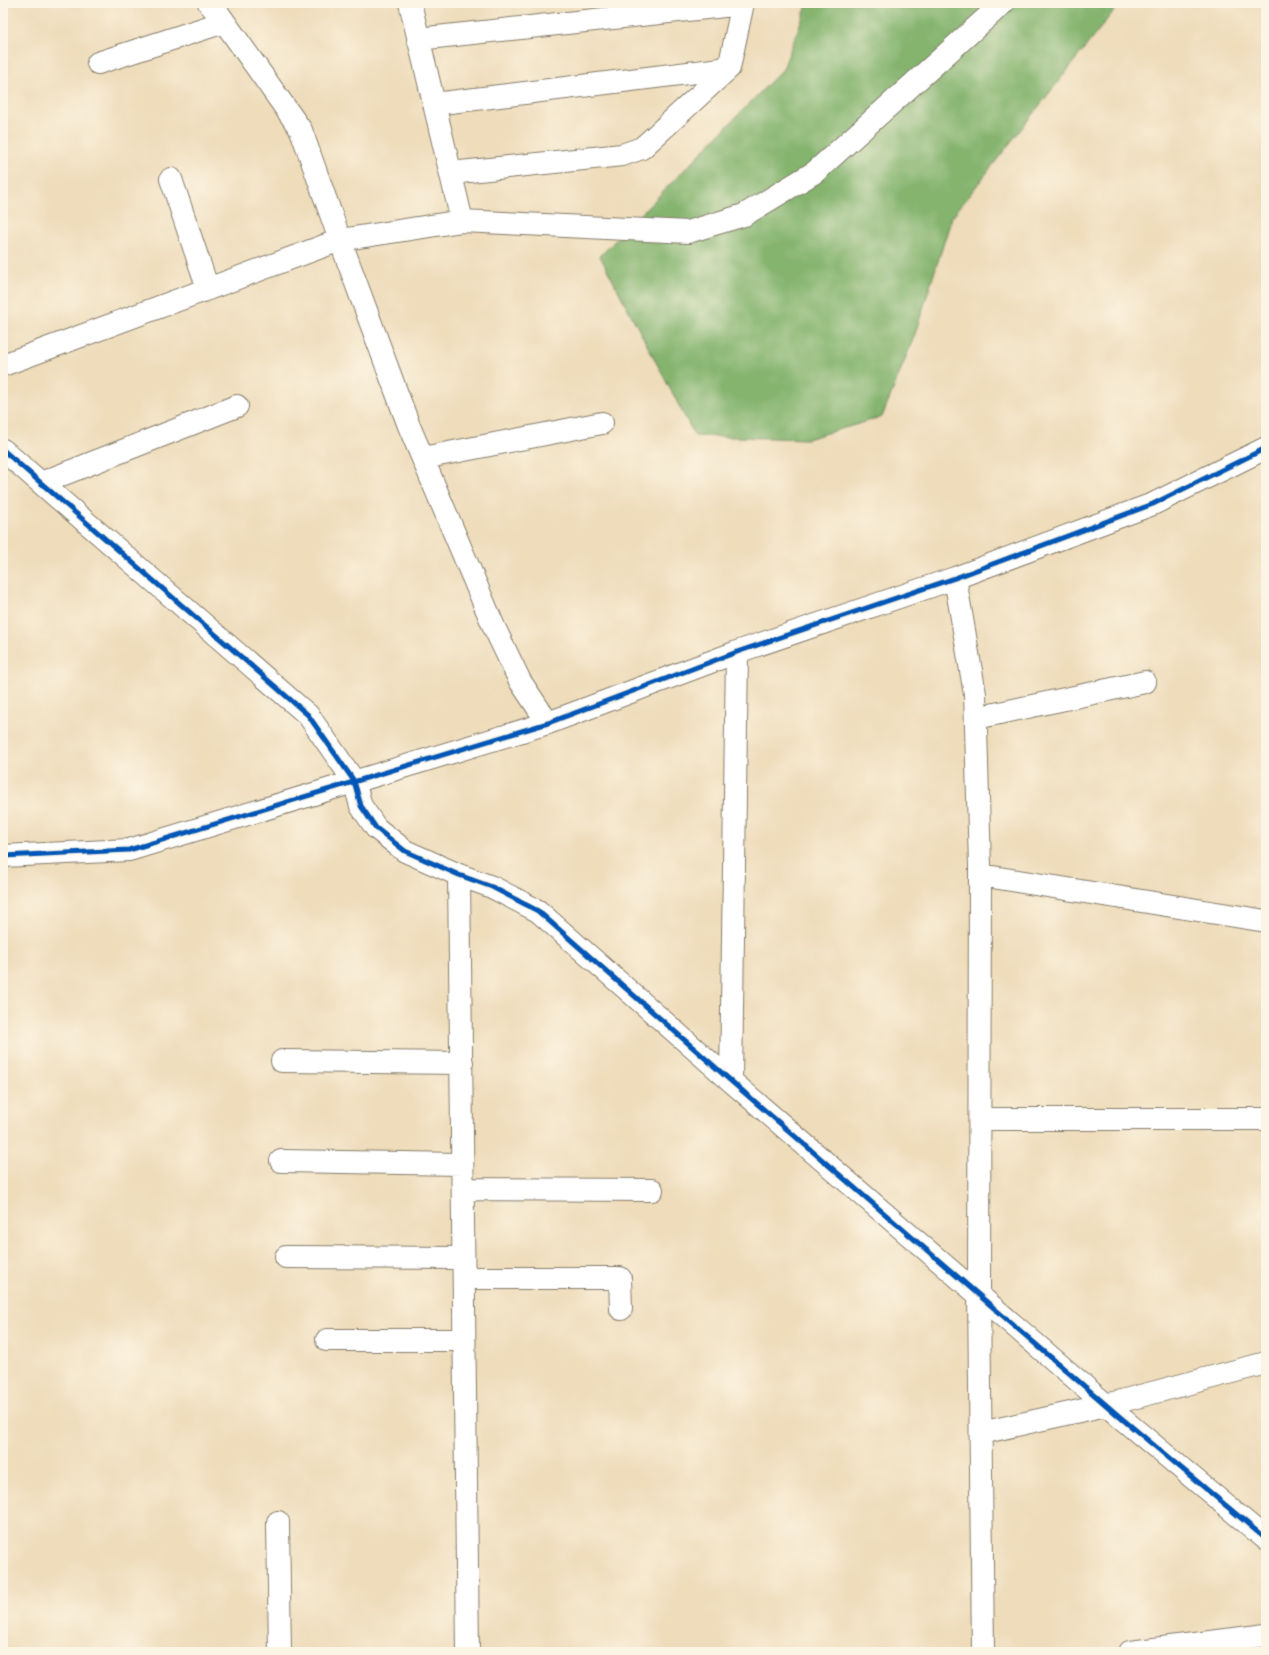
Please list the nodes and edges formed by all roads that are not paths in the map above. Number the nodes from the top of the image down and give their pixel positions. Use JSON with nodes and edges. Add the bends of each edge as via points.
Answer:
{"nodes":[{"id":1,"x":208,"y":3,"type":"edge"},
{"id":2,"x":410,"y":3,"type":"edge"},
{"id":3,"x":1003,"y":3,"type":"edge"},
{"id":4,"x":743,"y":4,"type":"edge"},
{"id":5,"x":224,"y":22,"type":"junction"},
{"id":6,"x":418,"y":38,"type":"junction"},
{"id":7,"x":98,"y":63,"type":"dead end"},
{"id":8,"x":729,"y":68,"type":"junction"},
{"id":9,"x":434,"y":104,"type":"junction"},
{"id":10,"x":451,"y":173,"type":"junction"},
{"id":11,"x":172,"y":179,"type":"dead end"},
{"id":12,"x":462,"y":221,"type":"junction"},
{"id":13,"x":340,"y":240,"type":"junction"},
{"id":14,"x":208,"y":289,"type":"junction"},
{"id":15,"x":3,"y":365,"type":"edge"},
{"id":16,"x":237,"y":406,"type":"dead end"},
{"id":17,"x":602,"y":423,"type":"dead end"},
{"id":18,"x":1266,"y":448,"type":"edge"},
{"id":19,"x":3,"y":450,"type":"edge"},
{"id":20,"x":423,"y":458,"type":"junction"},
{"id":21,"x":41,"y":483,"type":"junction"},
{"id":22,"x":955,"y":578,"type":"junction"},
{"id":23,"x":737,"y":652,"type":"junction"},
{"id":24,"x":1145,"y":682,"type":"dead end"},
{"id":25,"x":976,"y":718,"type":"junction"},
{"id":26,"x":548,"y":723,"type":"junction"},
{"id":27,"x":354,"y":781,"type":"junction"},
{"id":28,"x":3,"y":856,"type":"edge"},
{"id":29,"x":459,"y":875,"type":"junction"},
{"id":30,"x":980,"y":875,"type":"junction"},
{"id":31,"x":1266,"y":921,"type":"edge"},
{"id":32,"x":282,"y":1061,"type":"dead end"},
{"id":33,"x":462,"y":1063,"type":"junction"},
{"id":34,"x":732,"y":1081,"type":"junction"},
{"id":35,"x":1266,"y":1118,"type":"edge"},
{"id":36,"x":980,"y":1119,"type":"junction"},
{"id":37,"x":281,"y":1161,"type":"dead end"},
{"id":38,"x":462,"y":1164,"type":"junction"},
{"id":39,"x":463,"y":1189,"type":"junction"},
{"id":40,"x":652,"y":1190,"type":"dead end"},
{"id":41,"x":286,"y":1257,"type":"dead end"},
{"id":42,"x":463,"y":1268,"type":"junction"},
{"id":43,"x":979,"y":1294,"type":"junction"},
{"id":44,"x":621,"y":1309,"type":"dead end"},
{"id":45,"x":327,"y":1340,"type":"dead end"},
{"id":46,"x":464,"y":1340,"type":"junction"},
{"id":47,"x":1266,"y":1363,"type":"edge"},
{"id":48,"x":1106,"y":1405,"type":"junction"},
{"id":49,"x":981,"y":1433,"type":"junction"},
{"id":50,"x":278,"y":1522,"type":"dead end"},
{"id":51,"x":1266,"y":1539,"type":"edge"},
{"id":52,"x":1266,"y":1634,"type":"edge"},
{"id":53,"x":1232,"y":1646,"type":"edge"},
{"id":54,"x":280,"y":1652,"type":"edge"},
{"id":55,"x":468,"y":1652,"type":"edge"},
{"id":56,"x":983,"y":1652,"type":"edge"},
{"id":57,"x":1130,"y":1652,"type":"edge"}],
"edges":[{"from":1,"to":5,"type":"street"},
{"from":2,"to":6,"type":"street"},
{"from":3,"to":12,"type":"street","via":[[815,172],[744,215],[688,232]]},
{"from":4,"to":6,"type":"street"},
{"from":4,"to":8,"type":"street"},
{"from":5,"to":7,"type":"street"},
{"from":5,"to":13,"type":"street","via":[[301,130]]},
{"from":6,"to":9,"type":"street"},
{"from":8,"to":9,"type":"street"},
{"from":8,"to":10,"type":"street","via":[[642,148],[622,155]]},
{"from":9,"to":10,"type":"street"},
{"from":10,"to":12,"type":"street"},
{"from":11,"to":14,"type":"street"},
{"from":12,"to":13,"type":"street"},
{"from":13,"to":14,"type":"street"},
{"from":13,"to":20,"type":"street"},
{"from":14,"to":15,"type":"street"},
{"from":16,"to":21,"type":"street"},
{"from":17,"to":20,"type":"street"},
{"from":18,"to":22,"type":"street","via":[[1153,504]]},
{"from":19,"to":21,"type":"street"},
{"from":20,"to":26,"type":"street","via":[[494,627],[520,681]]},
{"from":21,"to":27,"type":"street","via":[[308,715]]},
{"from":22,"to":23,"type":"street"},
{"from":22,"to":25,"type":"street","via":[[975,694]]},
{"from":23,"to":26,"type":"street"},
{"from":23,"to":34,"type":"street"},
{"from":24,"to":25,"type":"street"},
{"from":25,"to":30,"type":"street"},
{"from":26,"to":27,"type":"street"},
{"from":27,"to":28,"type":"street","via":[[128,850]]},
{"from":27,"to":29,"type":"street","via":[[361,806],[376,828],[405,851]]},
{"from":29,"to":33,"type":"street"},
{"from":29,"to":34,"type":"street","via":[[492,887],[538,911]]},
{"from":30,"to":31,"type":"street"},
{"from":30,"to":36,"type":"street"},
{"from":32,"to":33,"type":"street"},
{"from":33,"to":38,"type":"street"},
{"from":34,"to":43,"type":"street"},
{"from":35,"to":36,"type":"street"},
{"from":36,"to":43,"type":"street"},
{"from":37,"to":38,"type":"street"},
{"from":38,"to":39,"type":"street"},
{"from":39,"to":40,"type":"street"},
{"from":39,"to":42,"type":"street"},
{"from":41,"to":42,"type":"street"},
{"from":42,"to":44,"type":"street","via":[[620,1278]]},
{"from":42,"to":46,"type":"street"},
{"from":43,"to":48,"type":"street"},
{"from":43,"to":49,"type":"street"},
{"from":45,"to":46,"type":"street"},
{"from":46,"to":55,"type":"street"},
{"from":47,"to":48,"type":"street"},
{"from":48,"to":49,"type":"street"},
{"from":48,"to":51,"type":"street"},
{"from":49,"to":56,"type":"street"},
{"from":50,"to":54,"type":"street"},
{"from":52,"to":53,"type":"street"},
{"from":53,"to":57,"type":"street"}]}
